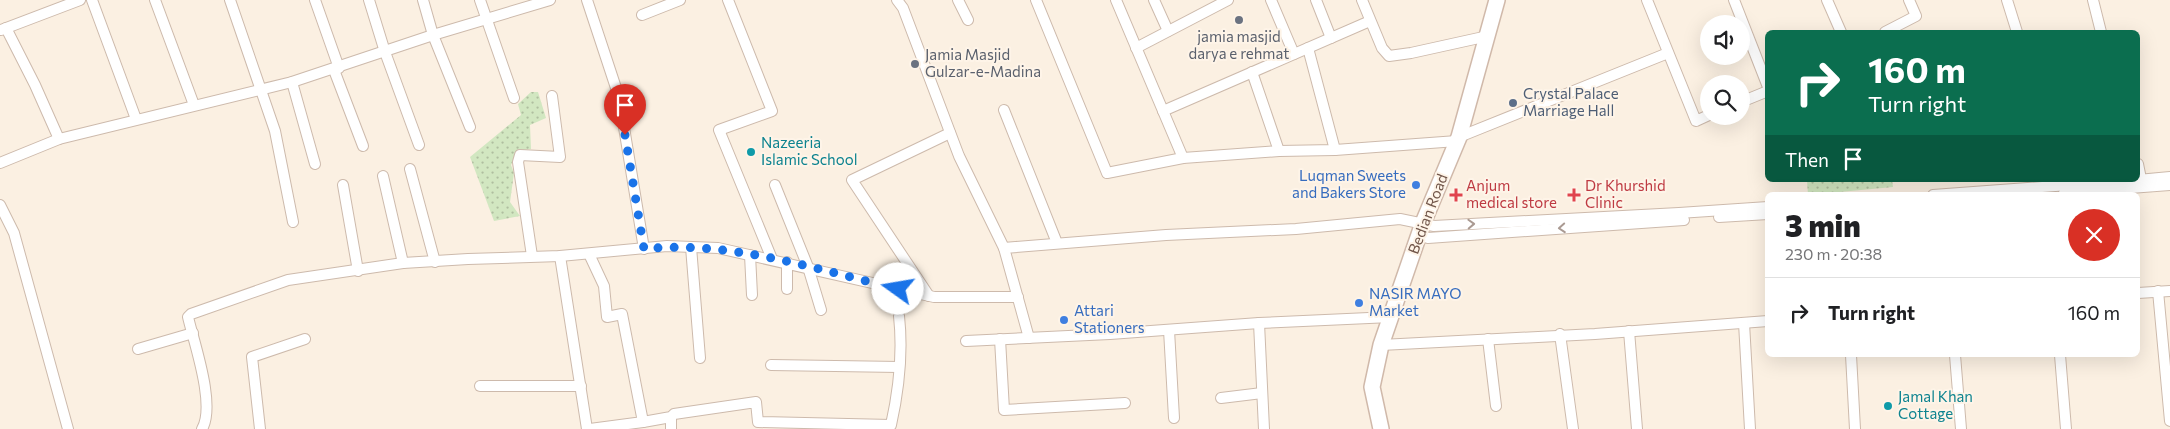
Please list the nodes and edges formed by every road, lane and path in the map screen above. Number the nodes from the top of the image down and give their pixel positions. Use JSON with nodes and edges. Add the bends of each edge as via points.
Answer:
{"nodes":[{"id":1,"x":80,"y":0,"type":"edge"},
{"id":2,"x":92,"y":0,"type":"edge"},
{"id":3,"x":155,"y":0,"type":"edge"},
{"id":4,"x":230,"y":0,"type":"edge"},
{"id":5,"x":315,"y":0,"type":"edge"},
{"id":6,"x":369,"y":0,"type":"edge"},
{"id":7,"x":423,"y":0,"type":"edge"},
{"id":8,"x":480,"y":0,"type":"edge"},
{"id":9,"x":550,"y":0,"type":"edge"},
{"id":10,"x":587,"y":0,"type":"edge"},
{"id":11,"x":680,"y":0,"type":"edge"},
{"id":12,"x":728,"y":0,"type":"edge"},
{"id":13,"x":897,"y":0,"type":"edge"},
{"id":14,"x":958,"y":0,"type":"edge"},
{"id":15,"x":1036,"y":0,"type":"edge"},
{"id":16,"x":1116,"y":0,"type":"edge"},
{"id":17,"x":1154,"y":0,"type":"edge"},
{"id":18,"x":1228,"y":0,"type":"edge"},
{"id":19,"x":1271,"y":0,"type":"edge"},
{"id":20,"x":1316,"y":0,"type":"edge"},
{"id":21,"x":1362,"y":0,"type":"edge"},
{"id":22,"x":1497,"y":0,"type":"edge"},
{"id":23,"x":1647,"y":0,"type":"edge"},
{"id":24,"x":1734,"y":0,"type":"edge"},
{"id":25,"x":1827,"y":0,"type":"edge"},
{"id":26,"x":1909,"y":0,"type":"edge"},
{"id":27,"x":2007,"y":0,"type":"edge"},
{"id":28,"x":2092,"y":0,"type":"edge"},
{"id":29,"x":642,"y":15,"type":"dead end"},
{"id":30,"x":486,"y":19,"type":"junction"},
{"id":31,"x":968,"y":20,"type":"dead end"},
{"id":32,"x":1370,"y":21,"type":"junction"},
{"id":33,"x":3,"y":29,"type":"edge"},
{"id":34,"x":1840,"y":30,"type":"edge"},
{"id":35,"x":1889,"y":30,"type":"edge"},
{"id":36,"x":2016,"y":30,"type":"edge"},
{"id":37,"x":2100,"y":30,"type":"edge"},
{"id":38,"x":1168,"y":31,"type":"junction"},
{"id":39,"x":434,"y":35,"type":"junction"},
{"id":40,"x":1488,"y":36,"type":"junction"},
{"id":41,"x":1331,"y":38,"type":"junction"},
{"id":42,"x":1136,"y":48,"type":"junction"},
{"id":43,"x":1308,"y":48,"type":"junction"},
{"id":44,"x":384,"y":52,"type":"junction"},
{"id":45,"x":1668,"y":53,"type":"junction"},
{"id":46,"x":1294,"y":54,"type":"junction"},
{"id":47,"x":337,"y":69,"type":"junction"},
{"id":48,"x":1252,"y":72,"type":"junction"},
{"id":49,"x":1765,"y":81,"type":"edge"},
{"id":50,"x":292,"y":82,"type":"junction"},
{"id":51,"x":261,"y":89,"type":"junction"},
{"id":52,"x":1765,"y":90,"type":"edge"},
{"id":53,"x":552,"y":96,"type":"dead end"},
{"id":54,"x":514,"y":98,"type":"dead end"},
{"id":55,"x":1750,"y":98,"type":"edge"},
{"id":56,"x":194,"y":105,"type":"junction"},
{"id":57,"x":1004,"y":110,"type":"dead end"},
{"id":58,"x":1163,"y":111,"type":"junction"},
{"id":59,"x":1700,"y":118,"type":"edge"},
{"id":60,"x":136,"y":119,"type":"junction"},
{"id":61,"x":470,"y":127,"type":"dead end"},
{"id":62,"x":950,"y":133,"type":"junction"},
{"id":63,"x":59,"y":139,"type":"junction"},
{"id":64,"x":1458,"y":139,"type":"junction"},
{"id":65,"x":419,"y":145,"type":"dead end"},
{"id":66,"x":363,"y":146,"type":"dead end"},
{"id":67,"x":1335,"y":150,"type":"junction"},
{"id":68,"x":1279,"y":151,"type":"junction"},
{"id":69,"x":1183,"y":158,"type":"junction"},
{"id":70,"x":0,"y":163,"type":"edge"},
{"id":71,"x":315,"y":164,"type":"dead end"},
{"id":72,"x":410,"y":169,"type":"dead end"},
{"id":73,"x":383,"y":176,"type":"dead end"},
{"id":74,"x":2170,"y":177,"type":"edge"},
{"id":75,"x":2140,"y":182,"type":"edge"},
{"id":76,"x":2063,"y":183,"type":"edge"},
{"id":77,"x":775,"y":185,"type":"dead end"},
{"id":78,"x":2170,"y":185,"type":"edge"},
{"id":79,"x":343,"y":186,"type":"dead end"},
{"id":80,"x":1966,"y":192,"type":"edge"},
{"id":81,"x":2058,"y":192,"type":"edge"},
{"id":82,"x":0,"y":206,"type":"edge"},
{"id":83,"x":1765,"y":207,"type":"edge"},
{"id":84,"x":1765,"y":214,"type":"edge"},
{"id":85,"x":293,"y":222,"type":"dead end"},
{"id":86,"x":1495,"y":228,"type":"junction"},
{"id":87,"x":1421,"y":229,"type":"junction"},
{"id":88,"x":1057,"y":244,"type":"junction"},
{"id":89,"x":691,"y":247,"type":"junction"},
{"id":90,"x":1004,"y":248,"type":"junction"},
{"id":91,"x":644,"y":249,"type":"junction"},
{"id":92,"x":589,"y":254,"type":"junction"},
{"id":93,"x":750,"y":254,"type":"junction"},
{"id":94,"x":532,"y":256,"type":"junction"},
{"id":95,"x":560,"y":256,"type":"junction"},
{"id":96,"x":772,"y":259,"type":"junction"},
{"id":97,"x":435,"y":262,"type":"junction"},
{"id":98,"x":786,"y":262,"type":"junction"},
{"id":99,"x":403,"y":263,"type":"junction"},
{"id":100,"x":808,"y":268,"type":"junction"},
{"id":101,"x":358,"y":271,"type":"junction"},
{"id":102,"x":788,"y":289,"type":"dead end"},
{"id":103,"x":2158,"y":291,"type":"junction"},
{"id":104,"x":2170,"y":291,"type":"edge"},
{"id":105,"x":2140,"y":293,"type":"edge"},
{"id":106,"x":752,"y":295,"type":"dead end"},
{"id":107,"x":929,"y":296,"type":"junction"},
{"id":108,"x":1018,"y":297,"type":"junction"},
{"id":109,"x":821,"y":310,"type":"dead end"},
{"id":110,"x":900,"y":316,"type":"dead end"},
{"id":111,"x":1392,"y":317,"type":"junction"},
{"id":112,"x":1765,"y":321,"type":"edge"},
{"id":113,"x":1259,"y":322,"type":"junction"},
{"id":114,"x":1744,"y":323,"type":"junction"},
{"id":115,"x":1169,"y":330,"type":"junction"},
{"id":116,"x":1629,"y":331,"type":"junction"},
{"id":117,"x":193,"y":333,"type":"junction"},
{"id":118,"x":1560,"y":334,"type":"junction"},
{"id":119,"x":1029,"y":338,"type":"junction"},
{"id":120,"x":305,"y":339,"type":"dead end"},
{"id":121,"x":1000,"y":339,"type":"junction"},
{"id":122,"x":1488,"y":339,"type":"junction"},
{"id":123,"x":966,"y":341,"type":"dead end"},
{"id":124,"x":1381,"y":345,"type":"junction"},
{"id":125,"x":138,"y":349,"type":"dead end"},
{"id":126,"x":1850,"y":357,"type":"edge"},
{"id":127,"x":1955,"y":357,"type":"edge"},
{"id":128,"x":2060,"y":357,"type":"edge"},
{"id":129,"x":700,"y":358,"type":"dead end"},
{"id":130,"x":771,"y":365,"type":"dead end"},
{"id":131,"x":899,"y":367,"type":"junction"},
{"id":132,"x":480,"y":386,"type":"dead end"},
{"id":133,"x":581,"y":386,"type":"junction"},
{"id":134,"x":1262,"y":394,"type":"junction"},
{"id":135,"x":1221,"y":398,"type":"dead end"},
{"id":136,"x":1126,"y":403,"type":"dead end"},
{"id":137,"x":1496,"y":406,"type":"dead end"},
{"id":138,"x":671,"y":417,"type":"junction"},
{"id":139,"x":1174,"y":418,"type":"dead end"},
{"id":140,"x":2170,"y":421,"type":"edge"},
{"id":141,"x":643,"y":422,"type":"junction"},
{"id":142,"x":891,"y":427,"type":"edge"},
{"id":143,"x":68,"y":429,"type":"edge"},
{"id":144,"x":202,"y":429,"type":"edge"},
{"id":145,"x":260,"y":429,"type":"edge"},
{"id":146,"x":588,"y":429,"type":"edge"},
{"id":147,"x":671,"y":429,"type":"edge"},
{"id":148,"x":1264,"y":429,"type":"edge"},
{"id":149,"x":1381,"y":429,"type":"edge"},
{"id":150,"x":1573,"y":429,"type":"edge"},
{"id":151,"x":1637,"y":429,"type":"edge"},
{"id":152,"x":1750,"y":429,"type":"edge"},
{"id":153,"x":1854,"y":429,"type":"edge"},
{"id":154,"x":1961,"y":429,"type":"edge"},
{"id":155,"x":2066,"y":429,"type":"edge"}],
"edges":[{"from":1,"to":33,"type":"street"},
{"from":2,"to":60,"type":"street"},
{"from":3,"to":56,"type":"street"},
{"from":4,"to":51,"type":"street"},
{"from":5,"to":47,"type":"street"},
{"from":6,"to":44,"type":"street"},
{"from":7,"to":39,"type":"street"},
{"from":8,"to":30,"type":"street"},
{"from":9,"to":30,"type":"street"},
{"from":10,"to":91,"type":"street","via":[[619,97]]},
{"from":11,"to":29,"type":"street"},
{"from":12,"to":96,"type":"street","via":[[772,112],[719,130]]},
{"from":13,"to":62,"type":"street","via":[[903,8]]},
{"from":14,"to":31,"type":"street"},
{"from":15,"to":69,"type":"street","via":[[1107,172]]},
{"from":16,"to":42,"type":"street"},
{"from":17,"to":38,"type":"street"},
{"from":18,"to":38,"type":"street"},
{"from":19,"to":46,"type":"street"},
{"from":20,"to":41,"type":"street"},
{"from":21,"to":32,"type":"street"},
{"from":22,"to":40,"type":"main road","name":"Bedian Road"},
{"from":23,"to":45,"type":"street"},
{"from":24,"to":49,"type":"street"},
{"from":25,"to":34,"type":"street"},
{"from":26,"to":35,"type":"street","via":[[1916,16]]},
{"from":27,"to":36,"type":"street"},
{"from":28,"to":37,"type":"street"},
{"from":30,"to":39,"type":"street"},
{"from":30,"to":54,"type":"street"},
{"from":32,"to":40,"type":"street","via":[[1389,56]]},
{"from":32,"to":41,"type":"street"},
{"from":33,"to":63,"type":"street","via":[[35,85]]},
{"from":38,"to":42,"type":"street"},
{"from":39,"to":44,"type":"street"},
{"from":39,"to":61,"type":"street"},
{"from":40,"to":64,"type":"main road","name":"Bedian Road"},
{"from":41,"to":43,"type":"street"},
{"from":42,"to":58,"type":"street"},
{"from":43,"to":46,"type":"street"},
{"from":43,"to":67,"type":"street"},
{"from":44,"to":47,"type":"street"},
{"from":44,"to":65,"type":"street"},
{"from":45,"to":59,"type":"street","via":[[1696,120]]},
{"from":45,"to":64,"type":"street"},
{"from":46,"to":48,"type":"street"},
{"from":47,"to":50,"type":"street"},
{"from":47,"to":66,"type":"street"},
{"from":48,"to":58,"type":"street"},
{"from":48,"to":68,"type":"street"},
{"from":50,"to":51,"type":"street"},
{"from":50,"to":71,"type":"street"},
{"from":51,"to":56,"type":"street"},
{"from":51,"to":85,"type":"street","via":[[275,131]]},
{"from":52,"to":55,"type":"street"},
{"from":53,"to":94,"type":"street","via":[[560,157],[520,155],[518,162]]},
{"from":56,"to":60,"type":"street"},
{"from":57,"to":88,"type":"street"},
{"from":58,"to":69,"type":"street"},
{"from":60,"to":63,"type":"street"},
{"from":62,"to":90,"type":"street"},
{"from":62,"to":107,"type":"street","via":[[852,180]]},
{"from":63,"to":70,"type":"street"},
{"from":64,"to":67,"type":"street"},
{"from":64,"to":87,"type":"main road","name":"Bedian Road"},
{"from":67,"to":68,"type":"street"},
{"from":68,"to":69,"type":"street"},
{"from":72,"to":97,"type":"street"},
{"from":73,"to":99,"type":"street"},
{"from":74,"to":75,"type":"street"},
{"from":75,"to":76,"type":"street"},
{"from":75,"to":78,"type":"street"},
{"from":75,"to":81,"type":"street"},
{"from":76,"to":80,"type":"street"},
{"from":77,"to":100,"type":"street"},
{"from":79,"to":101,"type":"street"},
{"from":82,"to":143,"type":"street","via":[[14,234]]},
{"from":83,"to":86,"type":"street"},
{"from":84,"to":86,"type":"street","one_way":true},
{"from":86,"to":87,"type":"street","via":[[1434,226]]},
{"from":87,"to":88,"type":"street","via":[[1400,219]]},
{"from":87,"to":111,"type":"main road","name":"Bedian Road"},
{"from":88,"to":90,"type":"street"},
{"from":89,"to":91,"type":"street"},
{"from":89,"to":93,"type":"street"},
{"from":89,"to":129,"type":"street"},
{"from":90,"to":108,"type":"street"},
{"from":91,"to":92,"type":"street"},
{"from":92,"to":95,"type":"street"},
{"from":92,"to":141,"type":"street","via":[[604,286],[607,317],[622,314]]},
{"from":93,"to":96,"type":"street"},
{"from":93,"to":106,"type":"street"},
{"from":94,"to":95,"type":"street"},
{"from":94,"to":97,"type":"street"},
{"from":95,"to":133,"type":"street"},
{"from":96,"to":98,"type":"street"},
{"from":97,"to":99,"type":"street"},
{"from":98,"to":100,"type":"street"},
{"from":98,"to":102,"type":"street"},
{"from":99,"to":101,"type":"street"},
{"from":100,"to":107,"type":"street"},
{"from":100,"to":109,"type":"street"},
{"from":101,"to":117,"type":"street","via":[[288,280],[191,314],[188,317]]},
{"from":103,"to":104,"type":"street"},
{"from":103,"to":105,"type":"street"},
{"from":103,"to":140,"type":"street"},
{"from":107,"to":108,"type":"street"},
{"from":108,"to":119,"type":"street"},
{"from":110,"to":131,"type":"street"},
{"from":111,"to":113,"type":"street"},
{"from":111,"to":124,"type":"main road","name":"Bedian Road"},
{"from":112,"to":114,"type":"street"},
{"from":113,"to":115,"type":"street"},
{"from":113,"to":134,"type":"street"},
{"from":114,"to":116,"type":"street"},
{"from":114,"to":152,"type":"street"},
{"from":115,"to":119,"type":"street"},
{"from":115,"to":139,"type":"street"},
{"from":116,"to":118,"type":"street"},
{"from":116,"to":151,"type":"street"},
{"from":117,"to":125,"type":"street"},
{"from":117,"to":144,"type":"street","via":[[207,414]]},
{"from":118,"to":122,"type":"street"},
{"from":118,"to":150,"type":"street"},
{"from":119,"to":121,"type":"street"},
{"from":120,"to":145,"type":"street","via":[[252,357]]},
{"from":121,"to":123,"type":"street"},
{"from":121,"to":136,"type":"street","via":[[1004,410]]},
{"from":122,"to":124,"type":"street"},
{"from":122,"to":137,"type":"street"},
{"from":124,"to":149,"type":"main road","name":"Bedian Road","via":[[1372,387]]},
{"from":126,"to":153,"type":"street"},
{"from":127,"to":154,"type":"street"},
{"from":128,"to":155,"type":"street"},
{"from":130,"to":131,"type":"street"},
{"from":131,"to":142,"type":"street","via":[[899,388]]},
{"from":132,"to":133,"type":"street"},
{"from":133,"to":146,"type":"street"},
{"from":134,"to":135,"type":"street"},
{"from":134,"to":148,"type":"street"},
{"from":138,"to":141,"type":"street"},
{"from":138,"to":142,"type":"street","via":[[756,402],[758,422]]},
{"from":138,"to":147,"type":"street"},
{"from":141,"to":146,"type":"street"}]}
